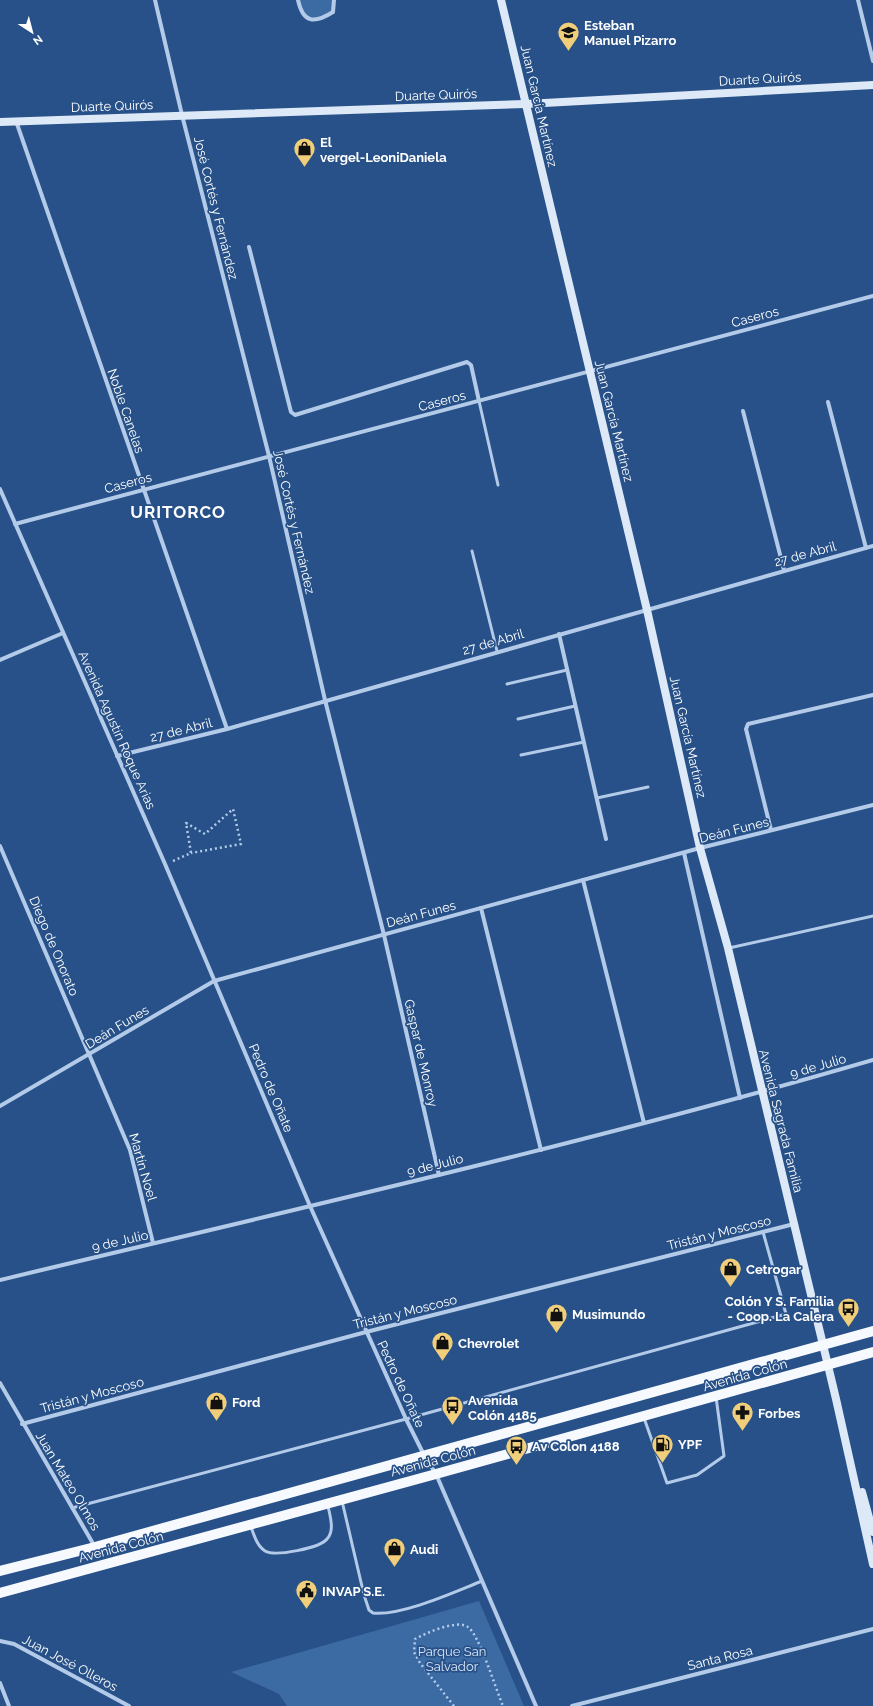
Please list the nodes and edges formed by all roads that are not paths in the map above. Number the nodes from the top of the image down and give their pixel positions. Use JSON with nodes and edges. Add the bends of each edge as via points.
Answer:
{"nodes":[{"id":1,"x":155,"y":0,"type":"edge"},
{"id":2,"x":298,"y":0,"type":"edge"},
{"id":3,"x":334,"y":0,"type":"edge"},
{"id":4,"x":501,"y":0,"type":"edge"},
{"id":5,"x":858,"y":0,"type":"edge"},
{"id":6,"x":873,"y":61,"type":"edge"},
{"id":7,"x":873,"y":85,"type":"edge"},
{"id":8,"x":526,"y":104,"type":"junction"},
{"id":9,"x":182,"y":115,"type":"junction"},
{"id":10,"x":16,"y":121,"type":"junction"},
{"id":11,"x":0,"y":122,"type":"edge"},
{"id":12,"x":249,"y":247,"type":"dead end"},
{"id":13,"x":873,"y":296,"type":"edge"},
{"id":14,"x":589,"y":372,"type":"junction"},
{"id":15,"x":479,"y":401,"type":"junction"},
{"id":16,"x":828,"y":402,"type":"dead end"},
{"id":17,"x":743,"y":411,"type":"dead end"},
{"id":18,"x":269,"y":456,"type":"junction"},
{"id":19,"x":498,"y":485,"type":"dead end"},
{"id":20,"x":0,"y":489,"type":"edge"},
{"id":21,"x":143,"y":490,"type":"junction"},
{"id":22,"x":15,"y":524,"type":"junction"},
{"id":23,"x":873,"y":546,"type":"edge"},
{"id":24,"x":866,"y":548,"type":"junction"},
{"id":25,"x":472,"y":551,"type":"dead end"},
{"id":26,"x":784,"y":570,"type":"junction"},
{"id":27,"x":647,"y":610,"type":"junction"},
{"id":28,"x":63,"y":633,"type":"junction"},
{"id":29,"x":559,"y":634,"type":"junction"},
{"id":30,"x":497,"y":651,"type":"junction"},
{"id":31,"x":0,"y":660,"type":"edge"},
{"id":32,"x":567,"y":670,"type":"junction"},
{"id":33,"x":507,"y":684,"type":"dead end"},
{"id":34,"x":873,"y":695,"type":"edge"},
{"id":35,"x":325,"y":700,"type":"junction"},
{"id":36,"x":575,"y":706,"type":"junction"},
{"id":37,"x":518,"y":719,"type":"dead end"},
{"id":38,"x":226,"y":729,"type":"junction"},
{"id":39,"x":584,"y":742,"type":"junction"},
{"id":40,"x":520,"y":755,"type":"dead end"},
{"id":41,"x":117,"y":756,"type":"junction"},
{"id":42,"x":648,"y":786,"type":"dead end"},
{"id":43,"x":596,"y":798,"type":"junction"},
{"id":44,"x":873,"y":805,"type":"edge"},
{"id":45,"x":771,"y":830,"type":"junction"},
{"id":46,"x":606,"y":839,"type":"dead end"},
{"id":47,"x":0,"y":846,"type":"edge"},
{"id":48,"x":700,"y":848,"type":"junction"},
{"id":49,"x":684,"y":853,"type":"junction"},
{"id":50,"x":583,"y":880,"type":"junction"},
{"id":51,"x":481,"y":908,"type":"junction"},
{"id":52,"x":873,"y":916,"type":"edge"},
{"id":53,"x":384,"y":935,"type":"junction"},
{"id":54,"x":728,"y":948,"type":"junction"},
{"id":55,"x":214,"y":981,"type":"junction"},
{"id":56,"x":89,"y":1055,"type":"junction"},
{"id":57,"x":873,"y":1060,"type":"edge"},
{"id":58,"x":762,"y":1092,"type":"junction"},
{"id":59,"x":740,"y":1098,"type":"junction"},
{"id":60,"x":0,"y":1106,"type":"edge"},
{"id":61,"x":644,"y":1123,"type":"junction"},
{"id":62,"x":542,"y":1150,"type":"junction"},
{"id":63,"x":439,"y":1175,"type":"junction"},
{"id":64,"x":310,"y":1206,"type":"junction"},
{"id":65,"x":794,"y":1224,"type":"junction"},
{"id":66,"x":763,"y":1232,"type":"junction"},
{"id":67,"x":153,"y":1243,"type":"junction"},
{"id":68,"x":0,"y":1280,"type":"edge"},
{"id":69,"x":873,"y":1331,"type":"edge"},
{"id":70,"x":366,"y":1332,"type":"junction"},
{"id":71,"x":822,"y":1345,"type":"junction"},
{"id":72,"x":873,"y":1352,"type":"edge"},
{"id":73,"x":827,"y":1365,"type":"junction"},
{"id":74,"x":0,"y":1383,"type":"edge"},
{"id":75,"x":716,"y":1397,"type":"junction"},
{"id":76,"x":836,"y":1399,"type":"junction"},
{"id":77,"x":644,"y":1416,"type":"junction"},
{"id":78,"x":406,"y":1419,"type":"junction"},
{"id":79,"x":22,"y":1424,"type":"junction"},
{"id":80,"x":424,"y":1455,"type":"junction"},
{"id":81,"x":436,"y":1474,"type":"junction"},
{"id":82,"x":342,"y":1500,"type":"junction"},
{"id":83,"x":328,"y":1504,"type":"junction"},
{"id":84,"x":72,"y":1508,"type":"junction"},
{"id":85,"x":250,"y":1525,"type":"junction"},
{"id":86,"x":873,"y":1532,"type":"edge"},
{"id":87,"x":95,"y":1547,"type":"junction"},
{"id":88,"x":873,"y":1564,"type":"edge"},
{"id":89,"x":0,"y":1571,"type":"edge"},
{"id":90,"x":482,"y":1581,"type":"junction"},
{"id":91,"x":0,"y":1593,"type":"edge"},
{"id":92,"x":873,"y":1629,"type":"edge"},
{"id":93,"x":0,"y":1641,"type":"edge"},
{"id":94,"x":0,"y":1684,"type":"edge"},
{"id":95,"x":9,"y":1706,"type":"edge"},
{"id":96,"x":129,"y":1706,"type":"edge"},
{"id":97,"x":536,"y":1706,"type":"edge"},
{"id":98,"x":572,"y":1706,"type":"edge"}],
"edges":[{"from":1,"to":9,"type":"street","name":"José Cortés y Fernández"},
{"from":2,"to":3,"type":"street","via":[[301,12],[310,20],[333,12]]},
{"from":4,"to":8,"type":"main road","name":"Juan García Martínez"},
{"from":5,"to":6,"type":"street"},
{"from":7,"to":8,"type":"main road","name":"Duarte Quirós"},
{"from":8,"to":9,"type":"main road","name":"Duarte Quirós"},
{"from":8,"to":14,"type":"main road","name":"Juan García Martínez"},
{"from":9,"to":10,"type":"main road","name":"Duarte Quirós"},
{"from":9,"to":18,"type":"street","name":"José Cortés y Fernández"},
{"from":10,"to":11,"type":"main road","name":"Duarte Quirós"},
{"from":10,"to":21,"type":"street","name":"Noble Canelas"},
{"from":12,"to":15,"type":"street","via":[[291,412],[296,415],[467,362],[471,365]]},
{"from":13,"to":14,"type":"street","name":"Caseros"},
{"from":14,"to":15,"type":"street","name":"Caseros"},
{"from":14,"to":27,"type":"main road","name":"Juan García Martínez"},
{"from":15,"to":18,"type":"street","name":"Caseros"},
{"from":15,"to":19,"type":"lane"},
{"from":16,"to":24,"type":"street"},
{"from":17,"to":26,"type":"street"},
{"from":18,"to":21,"type":"street","name":"Caseros"},
{"from":18,"to":35,"type":"street","name":"José Cortés y Fernández"},
{"from":20,"to":22,"type":"street","name":"Avenida Agustín Roque Arias"},
{"from":21,"to":22,"type":"street","name":"Caseros"},
{"from":21,"to":38,"type":"street","name":"Noble Canelas"},
{"from":22,"to":28,"type":"street","name":"Avenida Agustín Roque Arias"},
{"from":23,"to":24,"type":"street","name":"27 de Abril"},
{"from":24,"to":26,"type":"street","name":"27 de Abril"},
{"from":25,"to":30,"type":"lane"},
{"from":26,"to":27,"type":"street","name":"27 de Abril"},
{"from":27,"to":29,"type":"street","name":"27 de Abril"},
{"from":27,"to":48,"type":"main road","name":"Juan García Martínez"},
{"from":28,"to":31,"type":"street"},
{"from":28,"to":41,"type":"street","name":"Avenida Agustín Roque Arias"},
{"from":29,"to":30,"type":"street","name":"27 de Abril"},
{"from":29,"to":32,"type":"street"},
{"from":30,"to":35,"type":"street","name":"27 de Abril"},
{"from":32,"to":33,"type":"lane"},
{"from":32,"to":36,"type":"street"},
{"from":34,"to":45,"type":"street","via":[[748,724],[746,729]]},
{"from":35,"to":38,"type":"street","name":"27 de Abril"},
{"from":35,"to":53,"type":"street","name":"José Cortés y Fernández"},
{"from":36,"to":37,"type":"lane"},
{"from":36,"to":39,"type":"street"},
{"from":38,"to":41,"type":"street","name":"27 de Abril"},
{"from":39,"to":40,"type":"lane"},
{"from":39,"to":43,"type":"street"},
{"from":41,"to":55,"type":"street","name":"Avenida Agustín Roque Arias","via":[[166,864]]},
{"from":42,"to":43,"type":"lane"},
{"from":43,"to":46,"type":"street"},
{"from":44,"to":45,"type":"street","name":"Deán Funes"},
{"from":45,"to":48,"type":"street","name":"Deán Funes"},
{"from":47,"to":56,"type":"street","name":"Diego de Onorato"},
{"from":48,"to":49,"type":"street","name":"Deán Funes"},
{"from":48,"to":54,"type":"main road","name":"Avenida Sagrada Familia"},
{"from":49,"to":50,"type":"street","name":"Deán Funes"},
{"from":49,"to":59,"type":"street"},
{"from":50,"to":51,"type":"street","name":"Deán Funes"},
{"from":50,"to":61,"type":"street"},
{"from":51,"to":53,"type":"street","name":"Deán Funes"},
{"from":51,"to":62,"type":"street"},
{"from":52,"to":54,"type":"lane"},
{"from":53,"to":55,"type":"street","name":"Deán Funes"},
{"from":53,"to":63,"type":"street","name":"Gaspar de Monroy"},
{"from":54,"to":58,"type":"main road","name":"Avenida Sagrada Familia"},
{"from":55,"to":56,"type":"street","name":"Deán Funes"},
{"from":55,"to":64,"type":"street","name":"Pedro de Oñate"},
{"from":56,"to":60,"type":"street","name":"Deán Funes"},
{"from":56,"to":67,"type":"street","name":"Martín Noel","via":[[130,1150]]},
{"from":57,"to":58,"type":"street","name":"9 de Julio"},
{"from":58,"to":59,"type":"street","name":"9 de Julio"},
{"from":58,"to":65,"type":"main road","name":"Avenida Sagrada Familia"},
{"from":59,"to":61,"type":"street","name":"9 de Julio"},
{"from":61,"to":62,"type":"street","name":"9 de Julio"},
{"from":62,"to":63,"type":"street","name":"9 de Julio"},
{"from":63,"to":64,"type":"street","name":"9 de Julio"},
{"from":64,"to":67,"type":"street","name":"9 de Julio"},
{"from":64,"to":70,"type":"street","name":"Pedro de Oñate"},
{"from":65,"to":66,"type":"street","name":"Tristán y Moscoso"},
{"from":65,"to":71,"type":"main road","name":"Avenida Sagrada Familia"},
{"from":66,"to":70,"type":"street","name":"Tristán y Moscoso"},
{"from":66,"to":78,"type":"lane","via":[[786,1314]]},
{"from":67,"to":68,"type":"street","name":"9 de Julio"},
{"from":69,"to":71,"type":"main road","name":"Avenida Colón"},
{"from":70,"to":78,"type":"street","name":"Pedro de Oñate"},
{"from":70,"to":79,"type":"street","name":"Tristán y Moscoso"},
{"from":71,"to":73,"type":"main road","name":"Avenida Sagrada Familia"},
{"from":71,"to":80,"type":"main road","name":"Avenida Colón"},
{"from":72,"to":73,"type":"main road","name":"Avenida Colón"},
{"from":73,"to":75,"type":"main road","name":"Avenida Colón"},
{"from":73,"to":76,"type":"main road","name":"Avenida Sagrada Familia"},
{"from":74,"to":79,"type":"street","name":"Juan Mateo Olmos"},
{"from":75,"to":77,"type":"main road","name":"Avenida Colón"},
{"from":75,"to":77,"type":"lane","via":[[724,1456],[697,1475],[667,1483]]},
{"from":76,"to":86,"type":"main road","name":"Avenida Sagrada Familia"},
{"from":76,"to":88,"type":"main road","name":"Avenida Sagrada Familia"},
{"from":77,"to":81,"type":"main road","name":"Avenida Colón"},
{"from":78,"to":80,"type":"street","name":"Pedro de Oñate"},
{"from":78,"to":84,"type":"lane"},
{"from":79,"to":84,"type":"street","name":"Juan Mateo Olmos"},
{"from":80,"to":81,"type":"street","name":"Pedro de Oñate"},
{"from":80,"to":87,"type":"main road","name":"Avenida Colón"},
{"from":81,"to":82,"type":"main road","name":"Avenida Colón"},
{"from":81,"to":90,"type":"street","name":"Pedro de Oñate"},
{"from":82,"to":83,"type":"main road","name":"Avenida Colón"},
{"from":82,"to":90,"type":"lane","via":[[368,1610],[373,1613],[387,1613],[408,1607]]},
{"from":83,"to":85,"type":"main road","name":"Avenida Colón"},
{"from":83,"to":85,"type":"lane","via":[[331,1532],[327,1540],[291,1552],[269,1553],[258,1544]]},
{"from":84,"to":87,"type":"street","name":"Juan Mateo Olmos"},
{"from":85,"to":91,"type":"main road","name":"Avenida Colón"},
{"from":87,"to":89,"type":"main road","name":"Avenida Colón"},
{"from":90,"to":97,"type":"street","name":"Pedro de Oñate"},
{"from":92,"to":98,"type":"street","name":"Santa Rosa"},
{"from":93,"to":96,"type":"street","name":"Juan José Olleros","via":[[14,1644]]},
{"from":94,"to":95,"type":"street"}]}
